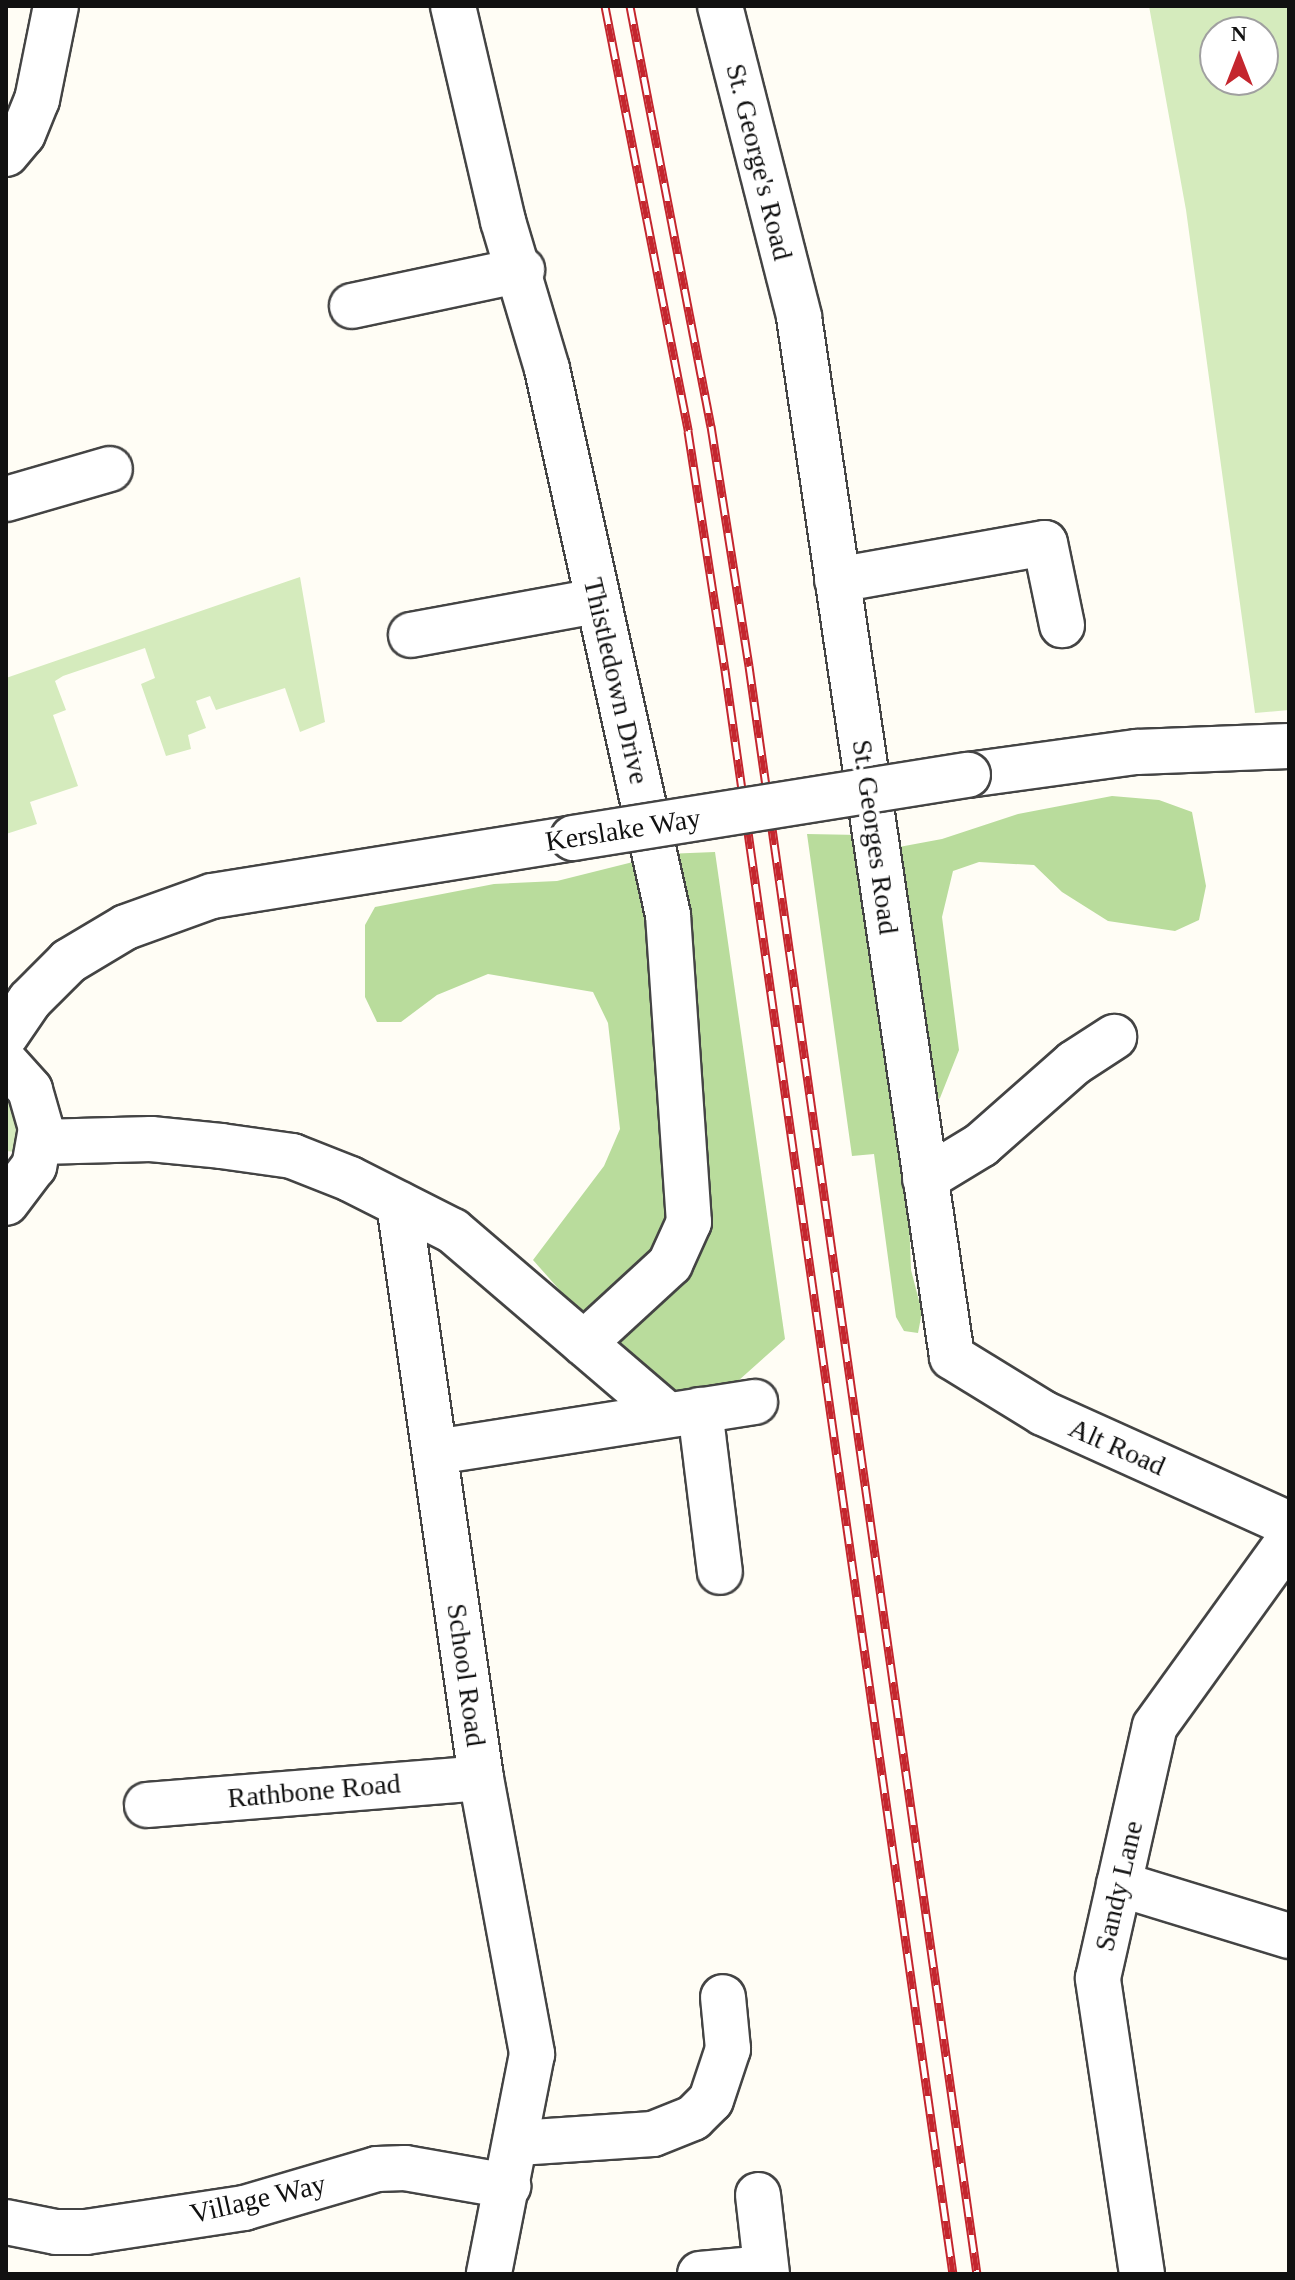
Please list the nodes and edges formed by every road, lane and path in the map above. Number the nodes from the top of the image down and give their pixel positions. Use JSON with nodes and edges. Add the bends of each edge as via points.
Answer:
{"nodes":[{"id":1,"x":56,"y":6,"type":"edge"},
{"id":2,"x":453,"y":6,"type":"edge"},
{"id":3,"x":720,"y":6,"type":"edge"},
{"id":4,"x":6,"y":154,"type":"edge"},
{"id":5,"x":522,"y":270,"type":"junction"},
{"id":6,"x":352,"y":306,"type":"dead end"},
{"id":7,"x":799,"y":317,"type":"joint"},
{"id":8,"x":110,"y":469,"type":"dead end"},
{"id":9,"x":6,"y":499,"type":"edge"},
{"id":10,"x":837,"y":580,"type":"junction"},
{"id":11,"x":597,"y":601,"type":"junction"},
{"id":12,"x":1062,"y":625,"type":"dead end"},
{"id":13,"x":411,"y":635,"type":"dead end"},
{"id":14,"x":1289,"y":746,"type":"edge"},
{"id":15,"x":6,"y":1035,"type":"edge"},
{"id":16,"x":1114,"y":1037,"type":"dead end"},
{"id":17,"x":6,"y":1063,"type":"edge"},
{"id":18,"x":40,"y":1142,"type":"junction"},
{"id":19,"x":925,"y":1179,"type":"junction"},
{"id":20,"x":6,"y":1203,"type":"edge"},
{"id":21,"x":399,"y":1204,"type":"junction"},
{"id":22,"x":584,"y":1343,"type":"junction"},
{"id":23,"x":952,"y":1357,"type":"joint"},
{"id":24,"x":755,"y":1402,"type":"dead end"},
{"id":25,"x":682,"y":1412,"type":"junction"},
{"id":26,"x":435,"y":1452,"type":"junction"},
{"id":27,"x":1289,"y":1524,"type":"edge"},
{"id":28,"x":1289,"y":1540,"type":"edge"},
{"id":29,"x":720,"y":1572,"type":"dead end"},
{"id":30,"x":481,"y":1778,"type":"junction"},
{"id":31,"x":147,"y":1805,"type":"dead end"},
{"id":32,"x":1119,"y":1884,"type":"junction"},
{"id":33,"x":1282,"y":1924,"type":"edge"},
{"id":34,"x":723,"y":1997,"type":"dead end"},
{"id":35,"x":518,"y":2143,"type":"junction"},
{"id":36,"x":508,"y":2186,"type":"junction"},
{"id":37,"x":758,"y":2195,"type":"dead end"},
{"id":38,"x":6,"y":2222,"type":"edge"},
{"id":39,"x":766,"y":2271,"type":"edge"},
{"id":40,"x":489,"y":2274,"type":"edge"},
{"id":41,"x":700,"y":2274,"type":"edge"},
{"id":42,"x":1142,"y":2274,"type":"edge"}],
"edges":[{"from":1,"to":4,"type":"street","via":[[37,100],[23,134]]},
{"from":2,"to":5,"type":"street","name":"Thistledown Drive","via":[[503,221]]},
{"from":3,"to":7,"type":"street","name":"St. George's Road"},
{"from":5,"to":6,"type":"street"},
{"from":5,"to":11,"type":"street","name":"Thistledown Drive"},
{"from":7,"to":10,"type":"street","name":"St. Georges Road"},
{"from":8,"to":9,"type":"street"},
{"from":10,"to":12,"type":"street","via":[[1045,543]]},
{"from":10,"to":19,"type":"street","name":"St. Georges Road"},
{"from":11,"to":13,"type":"street"},
{"from":11,"to":22,"type":"street","name":"Thistledown Drive","via":[[668,915],[690,1205],[684,1241],[670,1264]]},
{"from":14,"to":15,"type":"street","name":"Kerslake Way","bridge":true,"via":[[1137,752],[968,775],[212,896],[126,927],[69,961]]},
{"from":16,"to":19,"type":"street","via":[[1074,1063],[981,1145]]},
{"from":17,"to":18,"type":"street","via":[[35,1102]]},
{"from":18,"to":20,"type":"street","via":[[28,1179]]},
{"from":18,"to":21,"type":"street","via":[[151,1139],[292,1156]]},
{"from":19,"to":23,"type":"street","name":"St. Georges Road"},
{"from":21,"to":22,"type":"street","via":[[453,1231]]},
{"from":21,"to":26,"type":"street","name":"School Road"},
{"from":22,"to":25,"type":"street"},
{"from":23,"to":27,"type":"street","name":"Alt Road","via":[[1043,1413]]},
{"from":24,"to":25,"type":"street"},
{"from":25,"to":26,"type":"street"},
{"from":25,"to":29,"type":"street"},
{"from":26,"to":30,"type":"street","name":"School Road"},
{"from":28,"to":32,"type":"street","name":"Sandy Lane","via":[[1155,1726]]},
{"from":30,"to":31,"type":"street","name":"Rathbone Road"},
{"from":30,"to":35,"type":"street","name":"School Road","via":[[532,2054]]},
{"from":32,"to":33,"type":"street"},
{"from":32,"to":42,"type":"street","name":"Sandy Lane","via":[[1098,1978]]},
{"from":34,"to":35,"type":"street","via":[[728,2049],[711,2100],[693,2118],[653,2134]]},
{"from":35,"to":36,"type":"street","name":"School Road"},
{"from":36,"to":38,"type":"street","name":"Village Way","via":[[405,2168],[377,2169],[244,2208],[86,2232]]},
{"from":36,"to":40,"type":"street","name":"School Road"},
{"from":37,"to":39,"type":"street"},
{"from":39,"to":41,"type":"street"}]}
